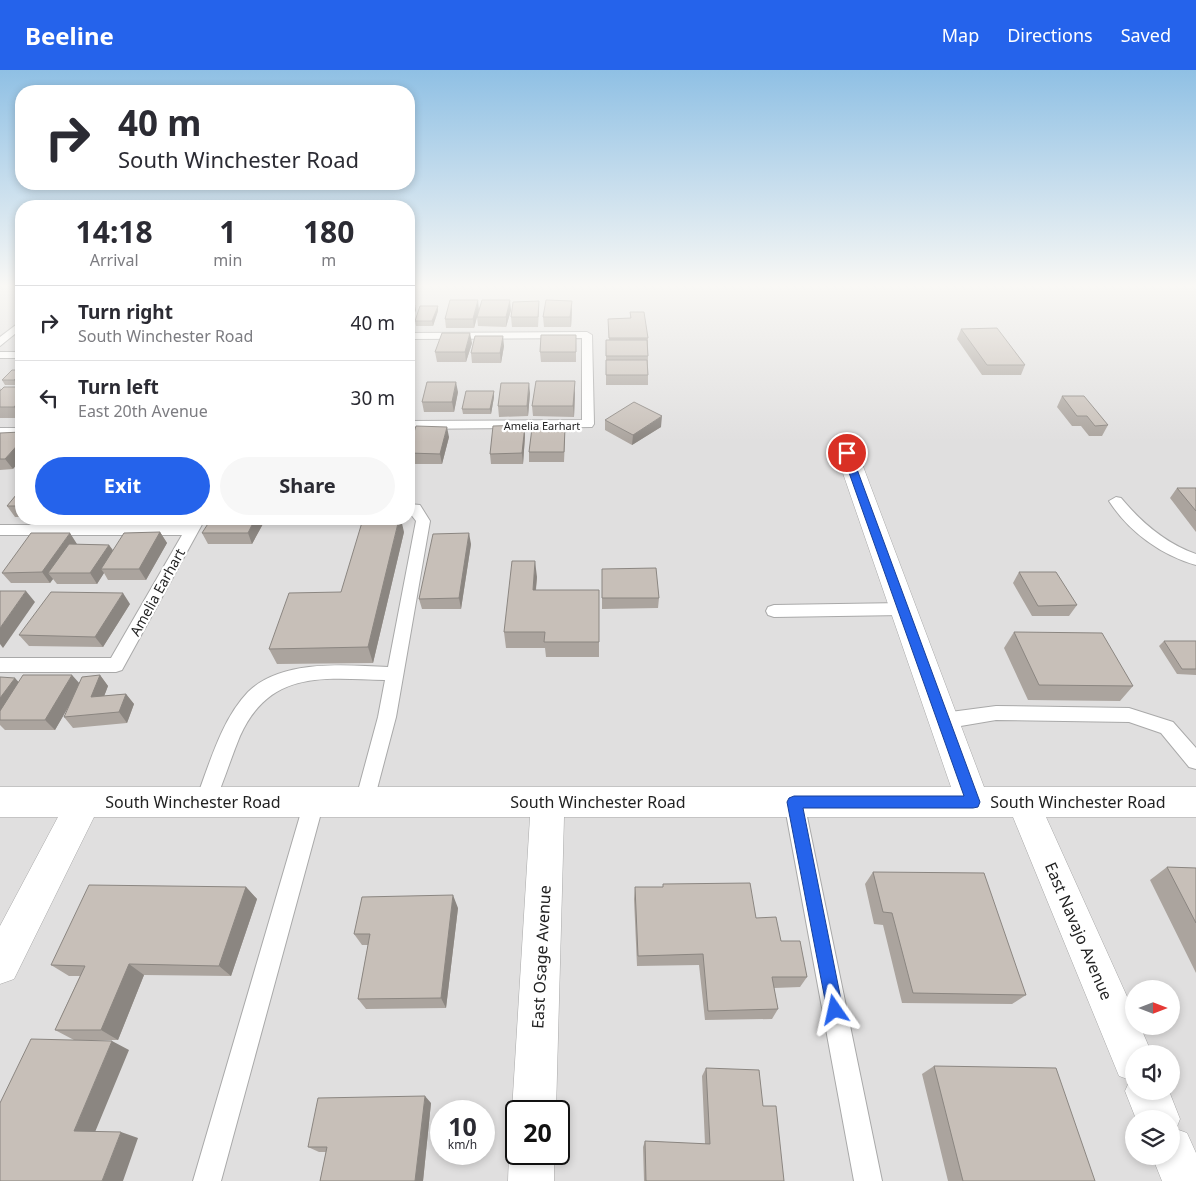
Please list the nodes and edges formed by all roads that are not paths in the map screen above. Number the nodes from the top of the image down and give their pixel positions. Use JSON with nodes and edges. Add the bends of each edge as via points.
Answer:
{"nodes":[{"id":1,"x":587,"y":339,"type":"edge"},
{"id":2,"x":0,"y":354,"type":"edge"},
{"id":3,"x":15,"y":354,"type":"edge"},
{"id":4,"x":415,"y":426,"type":"edge"},
{"id":5,"x":0,"y":432,"type":"edge"},
{"id":6,"x":15,"y":432,"type":"edge"},
{"id":7,"x":847,"y":453,"type":"dead end"},
{"id":8,"x":1116,"y":501,"type":"dead end"},
{"id":9,"x":415,"y":508,"type":"edge"},
{"id":10,"x":162,"y":525,"type":"edge"},
{"id":11,"x":194,"y":525,"type":"edge"},
{"id":12,"x":0,"y":530,"type":"edge"},
{"id":13,"x":1196,"y":560,"type":"edge"},
{"id":14,"x":903,"y":610,"type":"junction"},
{"id":15,"x":774,"y":611,"type":"dead end"},
{"id":16,"x":0,"y":664,"type":"edge"},
{"id":17,"x":394,"y":674,"type":"junction"},
{"id":18,"x":943,"y":721,"type":"junction"},
{"id":19,"x":1196,"y":760,"type":"edge"},
{"id":20,"x":0,"y":802,"type":"edge"},
{"id":21,"x":84,"y":802,"type":"junction"},
{"id":22,"x":205,"y":802,"type":"junction"},
{"id":23,"x":314,"y":802,"type":"junction"},
{"id":24,"x":364,"y":802,"type":"junction"},
{"id":25,"x":548,"y":802,"type":"junction"},
{"id":26,"x":794,"y":802,"type":"junction"},
{"id":27,"x":973,"y":802,"type":"junction"},
{"id":28,"x":1024,"y":802,"type":"junction"},
{"id":29,"x":1196,"y":802,"type":"edge"},
{"id":30,"x":0,"y":965,"type":"edge"},
{"id":31,"x":1127,"y":1045,"type":"edge"},
{"id":32,"x":534,"y":1100,"type":"edge"},
{"id":33,"x":531,"y":1165,"type":"edge"},
{"id":34,"x":1178,"y":1165,"type":"edge"},
{"id":35,"x":207,"y":1181,"type":"edge"},
{"id":36,"x":530,"y":1181,"type":"edge"},
{"id":37,"x":868,"y":1181,"type":"edge"},
{"id":38,"x":1185,"y":1181,"type":"edge"}],
"edges":[{"from":1,"to":4,"type":"lane","name":"Amelia Earhart","via":[[588,424]]},
{"from":2,"to":3,"type":"lane"},
{"from":5,"to":6,"type":"lane"},
{"from":7,"to":14,"type":"street"},
{"from":8,"to":13,"type":"lane","via":[[1134,524],[1157,543]]},
{"from":9,"to":17,"type":"lane","via":[[423,521]]},
{"from":10,"to":12,"type":"lane"},
{"from":11,"to":16,"type":"lane","name":"Amelia Earhart","via":[[116,665]]},
{"from":14,"to":15,"type":"lane"},
{"from":14,"to":18,"type":"street"},
{"from":17,"to":22,"type":"lane","via":[[300,676],[273,683],[255,697],[236,728]]},
{"from":17,"to":24,"type":"lane"},
{"from":18,"to":19,"type":"lane","via":[[996,713],[1128,715],[1167,727]]},
{"from":18,"to":27,"type":"street"},
{"from":20,"to":21,"type":"street","name":"South Winchester Road"},
{"from":21,"to":22,"type":"street","name":"South Winchester Road"},
{"from":21,"to":30,"type":"street"},
{"from":22,"to":23,"type":"street","name":"South Winchester Road"},
{"from":23,"to":24,"type":"street","name":"South Winchester Road"},
{"from":23,"to":35,"type":"lane"},
{"from":24,"to":25,"type":"street","name":"South Winchester Road"},
{"from":25,"to":26,"type":"street","name":"South Winchester Road"},
{"from":25,"to":32,"type":"street","name":"East Osage Avenue"},
{"from":26,"to":27,"type":"street","name":"South Winchester Road"},
{"from":26,"to":37,"type":"lane"},
{"from":27,"to":28,"type":"street","name":"South Winchester Road"},
{"from":28,"to":29,"type":"street","name":"South Winchester Road"},
{"from":28,"to":31,"type":"street","name":"East Navajo Avenue"},
{"from":33,"to":36,"type":"street"},
{"from":34,"to":38,"type":"street"}]}
